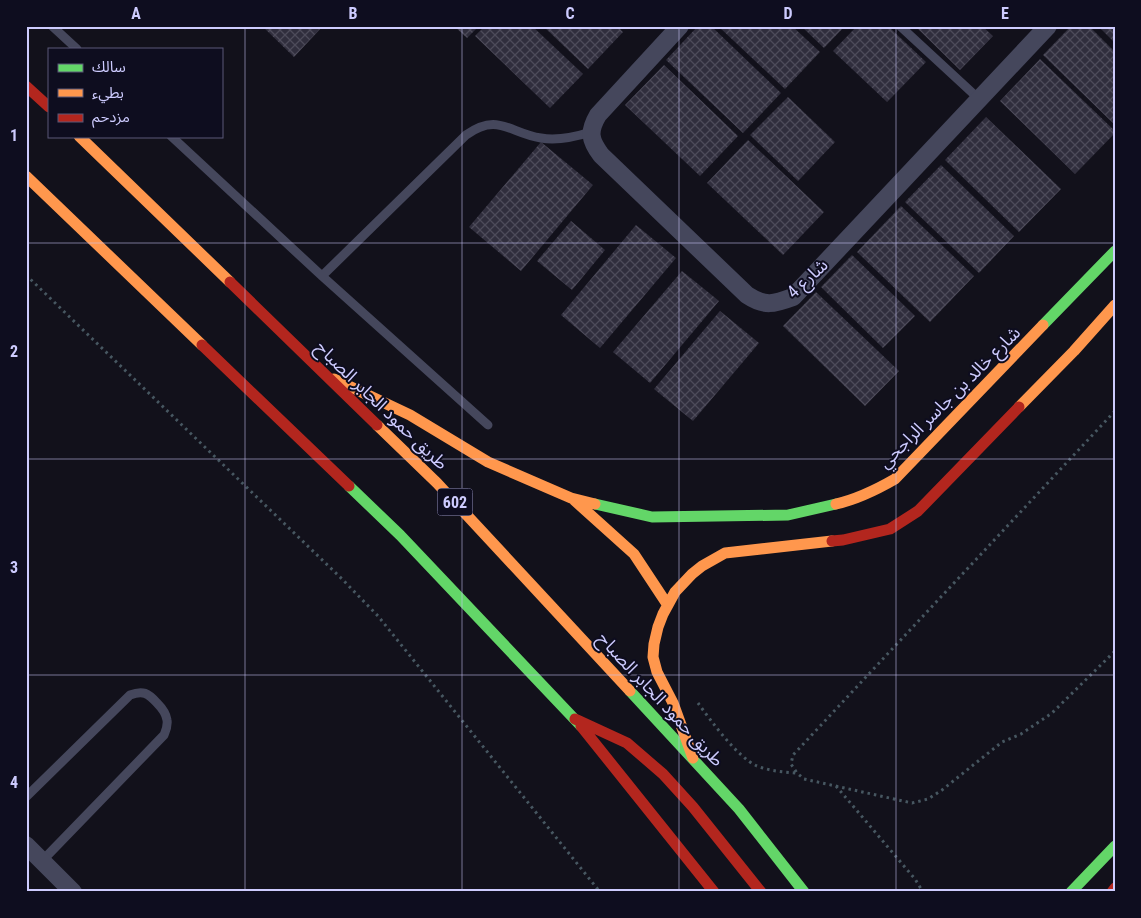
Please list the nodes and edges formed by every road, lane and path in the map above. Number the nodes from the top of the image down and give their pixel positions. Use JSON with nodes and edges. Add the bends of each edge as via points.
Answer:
{"nodes":[{"id":1,"x":52,"y":26,"type":"edge"},
{"id":2,"x":680,"y":26,"type":"edge"},
{"id":3,"x":900,"y":26,"type":"edge"},
{"id":4,"x":1048,"y":26,"type":"edge"},
{"id":5,"x":76,"y":48,"type":"edge"},
{"id":6,"x":26,"y":86,"type":"edge"},
{"id":7,"x":979,"y":100,"type":"junction"},
{"id":8,"x":48,"y":106,"type":"edge"},
{"id":9,"x":591,"y":132,"type":"junction"},
{"id":10,"x":81,"y":138,"type":"edge"},
{"id":11,"x":173,"y":138,"type":"edge"},
{"id":12,"x":26,"y":176,"type":"edge"},
{"id":13,"x":1115,"y":251,"type":"edge"},
{"id":14,"x":26,"y":275,"type":"edge"},
{"id":15,"x":322,"y":276,"type":"junction"},
{"id":16,"x":1115,"y":305,"type":"edge"},
{"id":17,"x":1017,"y":353,"type":"junction"},
{"id":18,"x":328,"y":377,"type":"junction"},
{"id":19,"x":1008,"y":379,"type":"dead end"},
{"id":20,"x":1038,"y":387,"type":"junction"},
{"id":21,"x":1020,"y":392,"type":"dead end"},
{"id":22,"x":1115,"y":411,"type":"edge"},
{"id":23,"x":488,"y":425,"type":"dead end"},
{"id":24,"x":571,"y":498,"type":"junction"},
{"id":25,"x":667,"y":604,"type":"junction"},
{"id":26,"x":1115,"y":651,"type":"edge"},
{"id":27,"x":694,"y":698,"type":"dead end"},
{"id":28,"x":575,"y":719,"type":"junction"},
{"id":29,"x":694,"y":760,"type":"junction"},
{"id":30,"x":796,"y":773,"type":"junction"},
{"id":31,"x":835,"y":786,"type":"junction"},
{"id":32,"x":26,"y":797,"type":"edge"},
{"id":33,"x":26,"y":845,"type":"edge"},
{"id":34,"x":1115,"y":846,"type":"edge"},
{"id":35,"x":42,"y":861,"type":"junction"},
{"id":36,"x":1115,"y":888,"type":"edge"},
{"id":37,"x":73,"y":892,"type":"edge"},
{"id":38,"x":600,"y":892,"type":"edge"},
{"id":39,"x":714,"y":892,"type":"edge"},
{"id":40,"x":761,"y":892,"type":"edge"},
{"id":41,"x":804,"y":892,"type":"edge"},
{"id":42,"x":923,"y":892,"type":"edge"},
{"id":43,"x":1071,"y":892,"type":"edge"},
{"id":44,"x":1112,"y":892,"type":"edge"}],
"edges":[{"from":1,"to":5,"type":"lane"},
{"from":2,"to":9,"type":"street","via":[[598,115]]},
{"from":3,"to":7,"type":"lane"},
{"from":4,"to":7,"type":"street","name":"شارع 4"},
{"from":6,"to":8,"type":"main road"},
{"from":7,"to":9,"type":"street","name":"شارع 4","via":[[793,297],[776,303],[757,302],[747,295],[601,154]]},
{"from":9,"to":15,"type":"lane","via":[[551,139],[497,124],[476,129],[466,135]]},
{"from":10,"to":18,"type":"main road","name":"طريق حمود الجابر الصباح","number":"602"},
{"from":11,"to":15,"type":"lane"},
{"from":12,"to":28,"type":"main road","via":[[400,535]]},
{"from":13,"to":17,"type":"main road","name":"شارع خالد بن جاسر الراجحي"},
{"from":14,"to":38,"type":"path","via":[[378,616]]},
{"from":15,"to":23,"type":"lane"},
{"from":16,"to":20,"type":"main road"},
{"from":17,"to":19,"type":"main road","via":[[1008,369]]},
{"from":17,"to":24,"type":"main road","name":"شارع خالد بن جاسر الراجحي","via":[[895,479],[852,500],[788,515],[652,517]]},
{"from":18,"to":24,"type":"main road","name":"شارع خالد بن جاسر الراجحي","via":[[410,415],[488,462]]},
{"from":18,"to":29,"type":"main road","name":"طريق حمود الجابر الصباح","number":"602","via":[[437,483]]},
{"from":20,"to":21,"type":"main road"},
{"from":20,"to":25,"type":"main road","via":[[918,511],[890,529],[843,540],[726,553],[696,570]]},
{"from":22,"to":30,"type":"path","via":[[793,754],[791,764]]},
{"from":24,"to":25,"type":"main road","via":[[634,554]]},
{"from":25,"to":29,"type":"main road","via":[[656,636],[653,659],[658,678],[672,702]]},
{"from":26,"to":31,"type":"path","via":[[1052,714],[1002,742],[928,799],[912,803]]},
{"from":27,"to":30,"type":"path","via":[[738,752],[756,765],[777,772]]},
{"from":28,"to":39,"type":"main road"},
{"from":28,"to":40,"type":"main road","via":[[627,743],[663,774],[694,807]]},
{"from":29,"to":41,"type":"main road","name":"طريق حمود الجابر الصباح","number":"602","via":[[739,809]]},
{"from":30,"to":31,"type":"path","via":[[804,779]]},
{"from":31,"to":42,"type":"path"},
{"from":32,"to":35,"type":"lane","via":[[130,694],[136,692],[150,696],[164,711],[167,728],[164,735]]},
{"from":33,"to":35,"type":"street"},
{"from":34,"to":43,"type":"main road"},
{"from":35,"to":37,"type":"street"},
{"from":36,"to":44,"type":"main road"}]}
